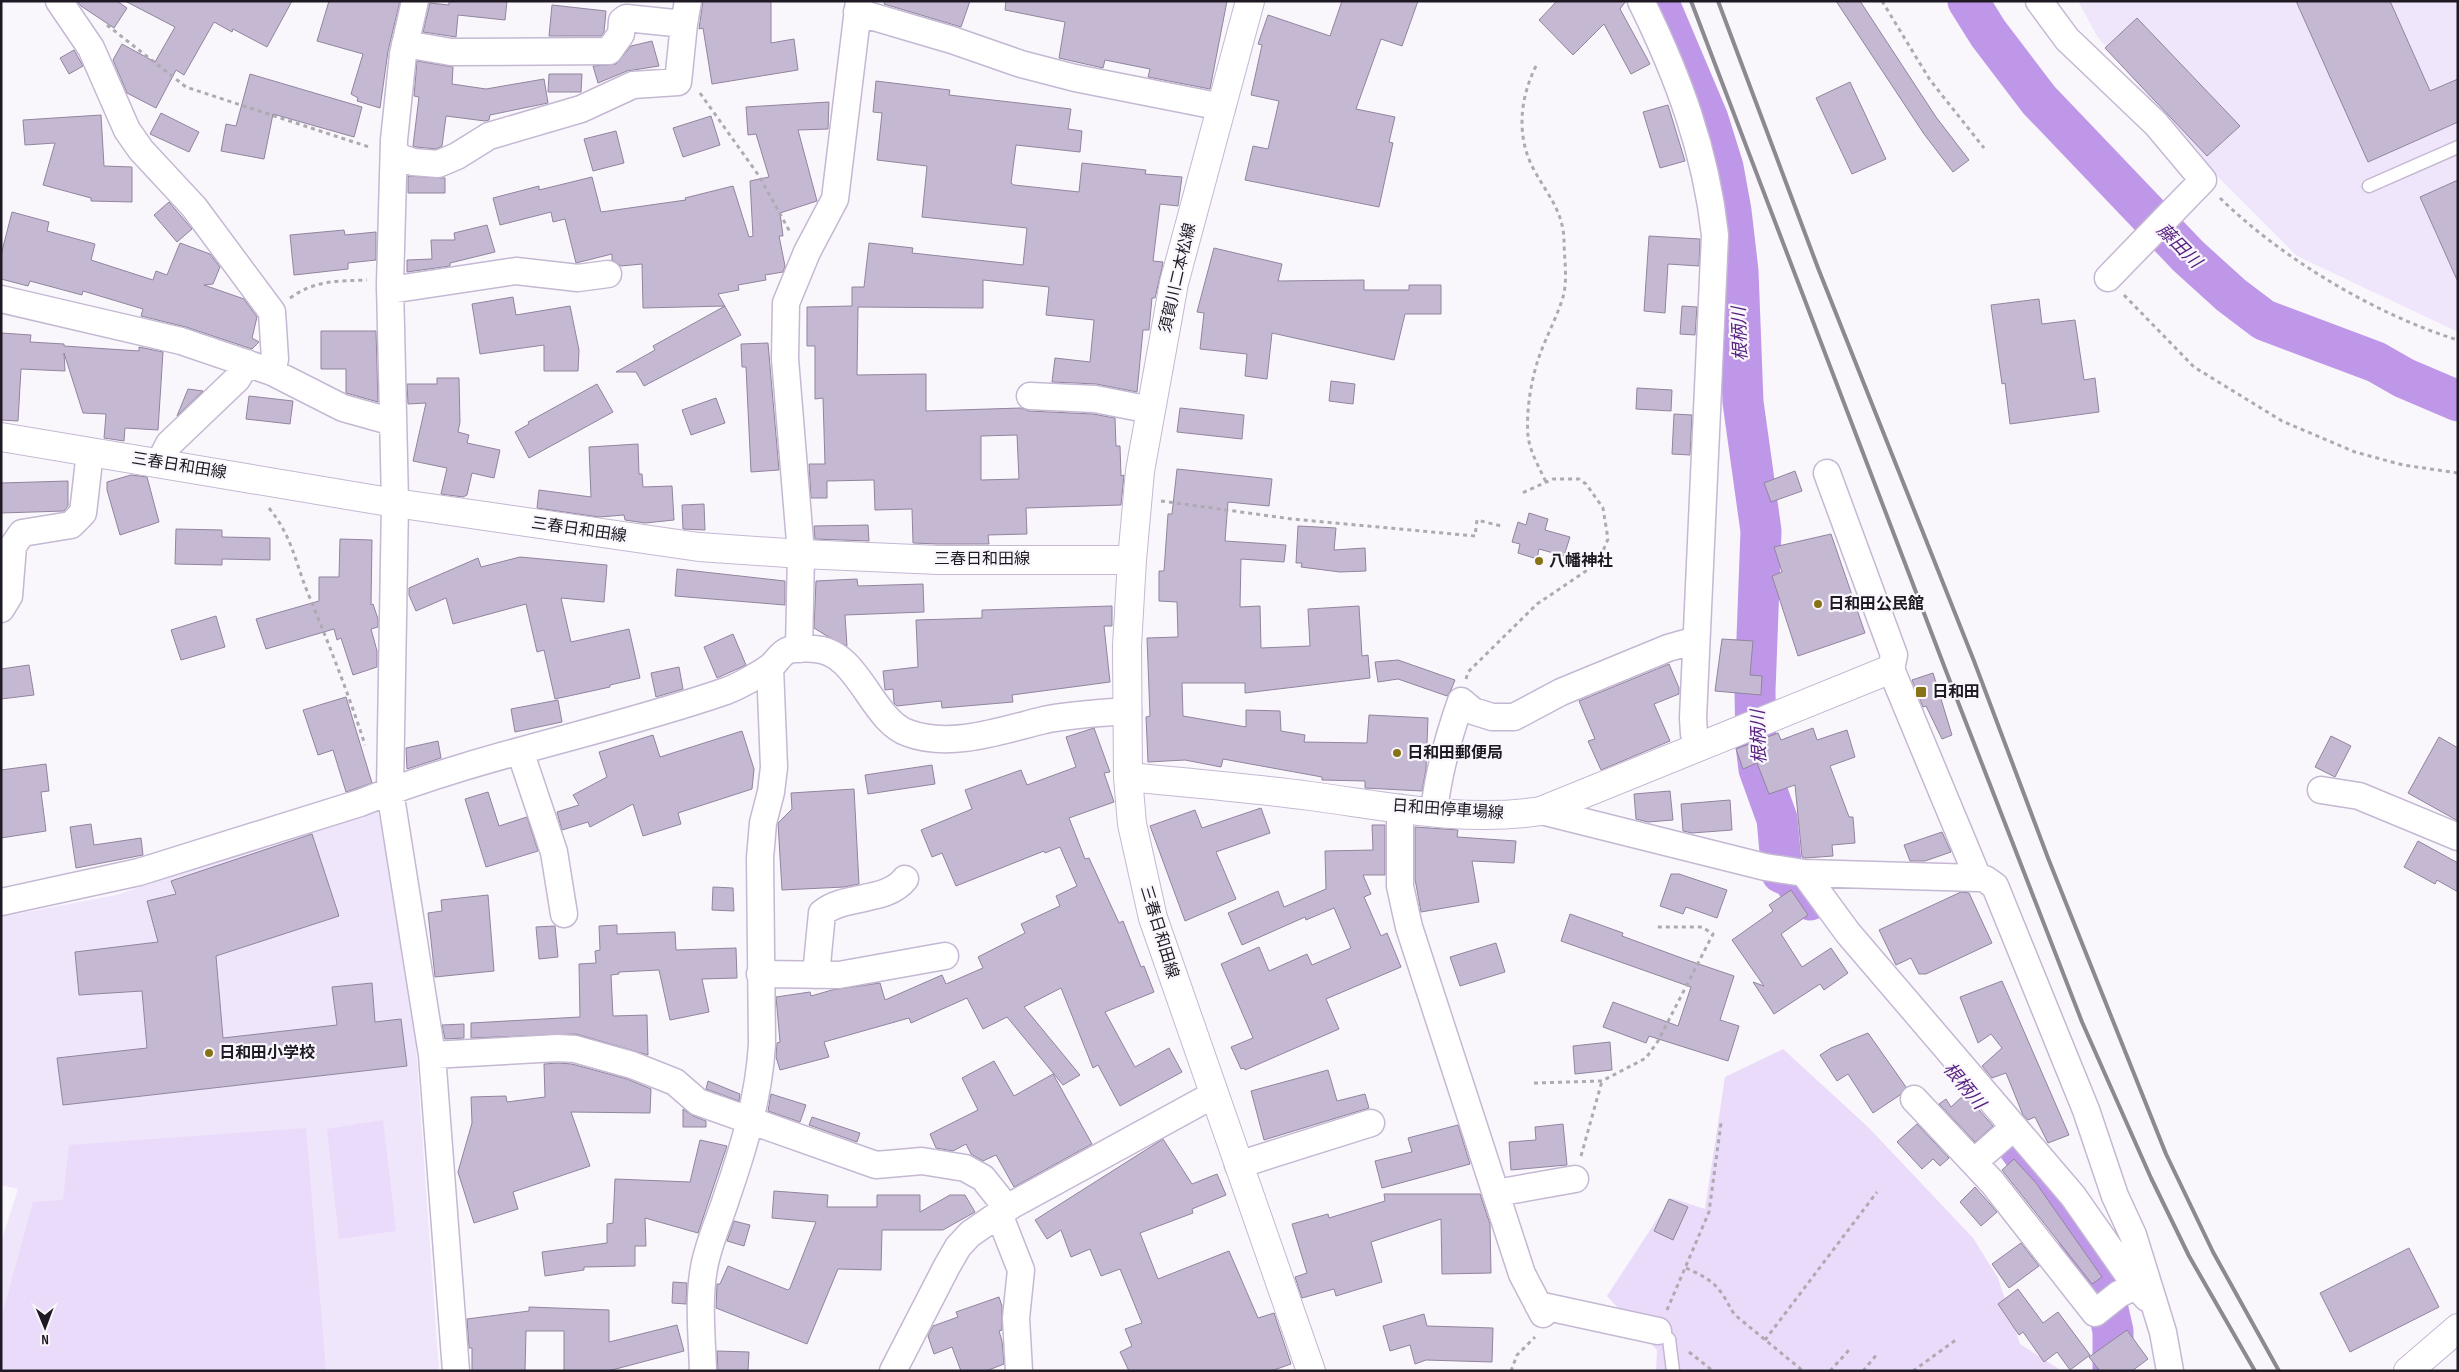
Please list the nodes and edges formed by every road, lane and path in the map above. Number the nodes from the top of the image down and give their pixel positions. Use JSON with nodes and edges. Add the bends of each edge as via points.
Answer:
{"nodes":[{"id":1,"x":60,"y":1,"type":"edge"},
{"id":2,"x":415,"y":1,"type":"edge"},
{"id":3,"x":1250,"y":1,"type":"edge"},
{"id":4,"x":1641,"y":1,"type":"edge"},
{"id":5,"x":1882,"y":1,"type":"edge"},
{"id":6,"x":2039,"y":1,"type":"edge"},
{"id":7,"x":858,"y":6,"type":"edge"},
{"id":8,"x":686,"y":13,"type":"edge"},
{"id":9,"x":83,"y":34,"type":"junction"},
{"id":10,"x":405,"y":44,"type":"junction"},
{"id":11,"x":1536,"y":66,"type":"dead end"},
{"id":12,"x":678,"y":82,"type":"junction"},
{"id":13,"x":1222,"y":107,"type":"junction"},
{"id":14,"x":2458,"y":147,"type":"edge"},
{"id":15,"x":1984,"y":148,"type":"dead end"},
{"id":16,"x":394,"y":155,"type":"junction"},
{"id":17,"x":2203,"y":180,"type":"junction"},
{"id":18,"x":2369,"y":186,"type":"dead end"},
{"id":19,"x":808,"y":252,"type":"junction"},
{"id":20,"x":608,"y":274,"type":"dead end"},
{"id":21,"x":2108,"y":278,"type":"joint"},
{"id":22,"x":390,"y":284,"type":"junction"},
{"id":23,"x":1,"y":299,"type":"edge"},
{"id":24,"x":272,"y":312,"type":"junction"},
{"id":25,"x":2458,"y":340,"type":"edge"},
{"id":26,"x":247,"y":364,"type":"junction"},
{"id":27,"x":272,"y":372,"type":"junction"},
{"id":28,"x":1030,"y":396,"type":"dead end"},
{"id":29,"x":1151,"y":410,"type":"junction"},
{"id":30,"x":393,"y":422,"type":"junction"},
{"id":31,"x":1,"y":437,"type":"edge"},
{"id":32,"x":90,"y":452,"type":"junction"},
{"id":33,"x":159,"y":463,"type":"junction"},
{"id":34,"x":1827,"y":473,"type":"dead end"},
{"id":35,"x":2458,"y":473,"type":"edge"},
{"id":36,"x":260,"y":479,"type":"junction"},
{"id":37,"x":1546,"y":482,"type":"junction"},
{"id":38,"x":1520,"y":494,"type":"dead end"},
{"id":39,"x":1138,"y":498,"type":"junction"},
{"id":40,"x":395,"y":503,"type":"junction"},
{"id":41,"x":1501,"y":526,"type":"dead end"},
{"id":42,"x":801,"y":554,"type":"junction"},
{"id":43,"x":1132,"y":560,"type":"junction"},
{"id":44,"x":1,"y":609,"type":"edge"},
{"id":45,"x":1696,"y":640,"type":"junction"},
{"id":46,"x":799,"y":649,"type":"junction"},
{"id":47,"x":770,"y":668,"type":"junction"},
{"id":48,"x":1891,"y":669,"type":"junction"},
{"id":49,"x":1461,"y":701,"type":"junction"},
{"id":50,"x":1128,"y":711,"type":"junction"},
{"id":51,"x":1698,"y":747,"type":"junction"},
{"id":52,"x":367,"y":751,"type":"dead end"},
{"id":53,"x":520,"y":751,"type":"junction"},
{"id":54,"x":1128,"y":777,"type":"junction"},
{"id":55,"x":2321,"y":790,"type":"dead end"},
{"id":56,"x":390,"y":791,"type":"junction"},
{"id":57,"x":1400,"y":808,"type":"junction"},
{"id":58,"x":1541,"y":811,"type":"junction"},
{"id":59,"x":1434,"y":812,"type":"junction"},
{"id":60,"x":2458,"y":837,"type":"edge"},
{"id":61,"x":1804,"y":873,"type":"junction"},
{"id":62,"x":1978,"y":878,"type":"junction"},
{"id":63,"x":905,"y":879,"type":"dead end"},
{"id":64,"x":1,"y":902,"type":"edge"},
{"id":65,"x":564,"y":914,"type":"dead end"},
{"id":66,"x":1654,"y":928,"type":"dead end"},
{"id":67,"x":945,"y":956,"type":"dead end"},
{"id":68,"x":760,"y":974,"type":"junction"},
{"id":69,"x":816,"y":975,"type":"junction"},
{"id":70,"x":432,"y":1055,"type":"junction"},
{"id":71,"x":1602,"y":1081,"type":"junction"},
{"id":72,"x":1534,"y":1083,"type":"dead end"},
{"id":73,"x":1213,"y":1095,"type":"junction"},
{"id":74,"x":1914,"y":1099,"type":"dead end"},
{"id":75,"x":748,"y":1121,"type":"junction"},
{"id":76,"x":1371,"y":1123,"type":"dead end"},
{"id":77,"x":1721,"y":1123,"type":"dead end"},
{"id":78,"x":2013,"y":1128,"type":"junction"},
{"id":79,"x":1979,"y":1158,"type":"junction"},
{"id":80,"x":1238,"y":1165,"type":"junction"},
{"id":81,"x":1575,"y":1178,"type":"joint"},
{"id":82,"x":1878,"y":1192,"type":"dead end"},
{"id":83,"x":1496,"y":1193,"type":"junction"},
{"id":84,"x":1003,"y":1211,"type":"junction"},
{"id":85,"x":1686,"y":1268,"type":"junction"},
{"id":86,"x":2127,"y":1290,"type":"junction"},
{"id":87,"x":2155,"y":1306,"type":"junction"},
{"id":88,"x":1541,"y":1309,"type":"junction"},
{"id":89,"x":2458,"y":1328,"type":"edge"},
{"id":90,"x":1661,"y":1334,"type":"junction"},
{"id":91,"x":1957,"y":1339,"type":"dead end"},
{"id":92,"x":1765,"y":1340,"type":"junction"},
{"id":93,"x":1849,"y":1350,"type":"dead end"},
{"id":94,"x":1878,"y":1352,"type":"dead end"},
{"id":95,"x":456,"y":1371,"type":"edge"},
{"id":96,"x":703,"y":1371,"type":"edge"},
{"id":97,"x":894,"y":1371,"type":"edge"},
{"id":98,"x":1019,"y":1371,"type":"edge"},
{"id":99,"x":1311,"y":1371,"type":"edge"},
{"id":100,"x":1512,"y":1371,"type":"edge"},
{"id":101,"x":1673,"y":1371,"type":"edge"},
{"id":102,"x":1713,"y":1371,"type":"edge"},
{"id":103,"x":1802,"y":1371,"type":"edge"},
{"id":104,"x":1830,"y":1371,"type":"edge"},
{"id":105,"x":1863,"y":1371,"type":"edge"},
{"id":106,"x":1913,"y":1371,"type":"edge"},
{"id":107,"x":2170,"y":1371,"type":"edge"},
{"id":108,"x":2408,"y":1371,"type":"edge"}],
"edges":[{"from":1,"to":9,"type":"street"},
{"from":2,"to":10,"type":"street"},
{"from":3,"to":13,"type":"main road","name":"須賀川二本松線"},
{"from":4,"to":45,"type":"street","via":[[1666,52],[1698,142],[1708,181],[1715,235]]},
{"from":5,"to":15,"type":"path","via":[[1930,80]]},
{"from":6,"to":17,"type":"street","via":[[2068,38],[2156,124]]},
{"from":7,"to":13,"type":"street","via":[[1021,64]]},
{"from":7,"to":19,"type":"street","via":[[835,199]]},
{"from":8,"to":10,"type":"street","via":[[626,18],[622,21],[621,34],[609,50],[451,52]]},
{"from":8,"to":12,"type":"street"},
{"from":9,"to":16,"type":"path","via":[[107,25],[186,87]]},
{"from":9,"to":24,"type":"street","via":[[127,130],[141,150],[194,207]]},
{"from":10,"to":16,"type":"street"},
{"from":11,"to":37,"type":"path","via":[[1524,97],[1521,114],[1523,134],[1532,168],[1561,216],[1564,237],[1563,296],[1538,359],[1529,403],[1528,436]]},
{"from":12,"to":16,"type":"street","via":[[633,85],[581,109],[489,136],[438,164],[413,162]]},
{"from":12,"to":19,"type":"path","via":[[695,87],[711,105],[772,197],[800,250]]},
{"from":13,"to":29,"type":"main road","name":"須賀川二本松線","via":[[1174,283]]},
{"from":14,"to":18,"type":"lane"},
{"from":16,"to":22,"type":"street"},
{"from":17,"to":21,"type":"street"},
{"from":17,"to":25,"type":"path","via":[[2239,216],[2290,257],[2393,315]]},
{"from":19,"to":42,"type":"street","via":[[786,303],[785,316],[785,359]]},
{"from":20,"to":22,"type":"street","via":[[578,278],[516,271]]},
{"from":21,"to":35,"type":"path","via":[[2194,367],[2282,421],[2355,452],[2403,465]]},
{"from":22,"to":24,"type":"path","via":[[332,280],[314,284],[300,290]]},
{"from":22,"to":30,"type":"street"},
{"from":23,"to":26,"type":"street","via":[[181,341]]},
{"from":24,"to":27,"type":"street","via":[[275,359]]},
{"from":26,"to":27,"type":"street"},
{"from":26,"to":33,"type":"street","via":[[223,393],[169,444]]},
{"from":27,"to":30,"type":"street","via":[[343,408]]},
{"from":28,"to":29,"type":"street","via":[[1095,399]]},
{"from":29,"to":39,"type":"main road","name":"須賀川二本松線"},
{"from":30,"to":40,"type":"street"},
{"from":31,"to":32,"type":"main road","name":"三春日和田線"},
{"from":32,"to":33,"type":"main road","name":"三春日和田線"},
{"from":32,"to":44,"type":"street","via":[[83,513],[71,525],[22,533],[13,546],[9,596]]},
{"from":33,"to":36,"type":"main road","name":"三春日和田線"},
{"from":34,"to":48,"type":"street","via":[[1894,655]]},
{"from":36,"to":40,"type":"main road","name":"三春日和田線"},
{"from":36,"to":52,"type":"path","via":[[257,491],[293,545],[302,578],[346,684]]},
{"from":37,"to":38,"type":"path"},
{"from":37,"to":49,"type":"path","via":[[1567,478],[1586,484],[1603,508],[1608,539],[1603,554],[1587,572],[1537,604],[1483,656],[1468,672]]},
{"from":39,"to":41,"type":"path","via":[[1292,519],[1475,536],[1477,520]]},
{"from":39,"to":43,"type":"main road","name":"須賀川二本松線"},
{"from":40,"to":42,"type":"main road","name":"三春日和田線","via":[[670,544]]},
{"from":40,"to":56,"type":"street"},
{"from":42,"to":43,"type":"main road","name":"三春日和田線","via":[[938,560]]},
{"from":42,"to":46,"type":"street"},
{"from":43,"to":50,"type":"main road","name":"三春日和田線","via":[[1127,646]]},
{"from":45,"to":49,"type":"street","via":[[1570,688],[1514,717],[1472,711]]},
{"from":45,"to":51,"type":"street","via":[[1693,718]]},
{"from":46,"to":47,"type":"street","via":[[782,654]]},
{"from":46,"to":50,"type":"street","via":[[828,652],[835,657],[865,686],[891,724],[918,736],[961,737],[1044,720]]},
{"from":47,"to":53,"type":"street","via":[[727,690]]},
{"from":47,"to":68,"type":"street","via":[[774,767],[760,858]]},
{"from":48,"to":51,"type":"main road","name":"日和田停車場線"},
{"from":48,"to":62,"type":"street"},
{"from":49,"to":59,"type":"street","via":[[1445,748]]},
{"from":50,"to":54,"type":"main road","name":"三春日和田線"},
{"from":51,"to":58,"type":"main road","name":"日和田停車場線"},
{"from":53,"to":56,"type":"street"},
{"from":53,"to":65,"type":"street","via":[[554,852]]},
{"from":54,"to":57,"type":"main road","name":"日和田停車場線"},
{"from":54,"to":73,"type":"main road","name":"三春日和田線","via":[[1132,824],[1152,918]]},
{"from":55,"to":60,"type":"street","via":[[2360,796]]},
{"from":56,"to":64,"type":"street","via":[[139,872]]},
{"from":56,"to":70,"type":"street"},
{"from":57,"to":59,"type":"main road","name":"日和田停車場線"},
{"from":57,"to":83,"type":"street","via":[[1400,877],[1409,927]]},
{"from":58,"to":59,"type":"main road","name":"日和田停車場線","via":[[1517,815]]},
{"from":58,"to":61,"type":"street","via":[[1765,867]]},
{"from":61,"to":62,"type":"street"},
{"from":61,"to":78,"type":"street","via":[[1848,932]]},
{"from":62,"to":87,"type":"street","via":[[1985,879],[1997,892],[2086,1110],[2115,1196],[2133,1235]]},
{"from":63,"to":69,"type":"street","via":[[900,885],[873,896],[843,902],[822,913]]},
{"from":66,"to":71,"type":"path","via":[[1702,927],[1713,934],[1646,1058]]},
{"from":67,"to":69,"type":"street","via":[[875,970]]},
{"from":68,"to":69,"type":"street"},
{"from":68,"to":75,"type":"street","via":[[760,1074]]},
{"from":70,"to":75,"type":"street","via":[[575,1049],[632,1065],[675,1082],[698,1102]]},
{"from":70,"to":95,"type":"street"},
{"from":71,"to":72,"type":"path"},
{"from":71,"to":81,"type":"path"},
{"from":73,"to":80,"type":"main road","name":"三春日和田線"},
{"from":73,"to":84,"type":"street"},
{"from":74,"to":79,"type":"street"},
{"from":75,"to":84,"type":"street","via":[[876,1165],[922,1161],[966,1168],[983,1178]]},
{"from":75,"to":96,"type":"street","via":[[704,1266],[701,1286]]},
{"from":76,"to":80,"type":"street"},
{"from":77,"to":85,"type":"path","via":[[1710,1212]]},
{"from":78,"to":79,"type":"street"},
{"from":78,"to":86,"type":"street","via":[[2073,1196]]},
{"from":79,"to":86,"type":"street","via":[[2095,1313]]},
{"from":80,"to":99,"type":"main road","name":"三春日和田線"},
{"from":81,"to":83,"type":"street"},
{"from":82,"to":92,"type":"path"},
{"from":83,"to":88,"type":"street","via":[[1522,1274]]},
{"from":84,"to":97,"type":"street","via":[[970,1234],[958,1247]]},
{"from":84,"to":98,"type":"street","via":[[1022,1276],[1016,1318]]},
{"from":85,"to":90,"type":"path"},
{"from":85,"to":92,"type":"path","via":[[1709,1279],[1721,1292],[1728,1307]]},
{"from":86,"to":87,"type":"street"},
{"from":87,"to":107,"type":"street"},
{"from":88,"to":90,"type":"street"},
{"from":88,"to":100,"type":"path","via":[[1543,1326],[1518,1355]]},
{"from":89,"to":108,"type":"main road"},
{"from":90,"to":101,"type":"lane"},
{"from":90,"to":102,"type":"path"},
{"from":91,"to":106,"type":"path"},
{"from":92,"to":103,"type":"path"},
{"from":93,"to":104,"type":"path"},
{"from":94,"to":105,"type":"path"}]}
